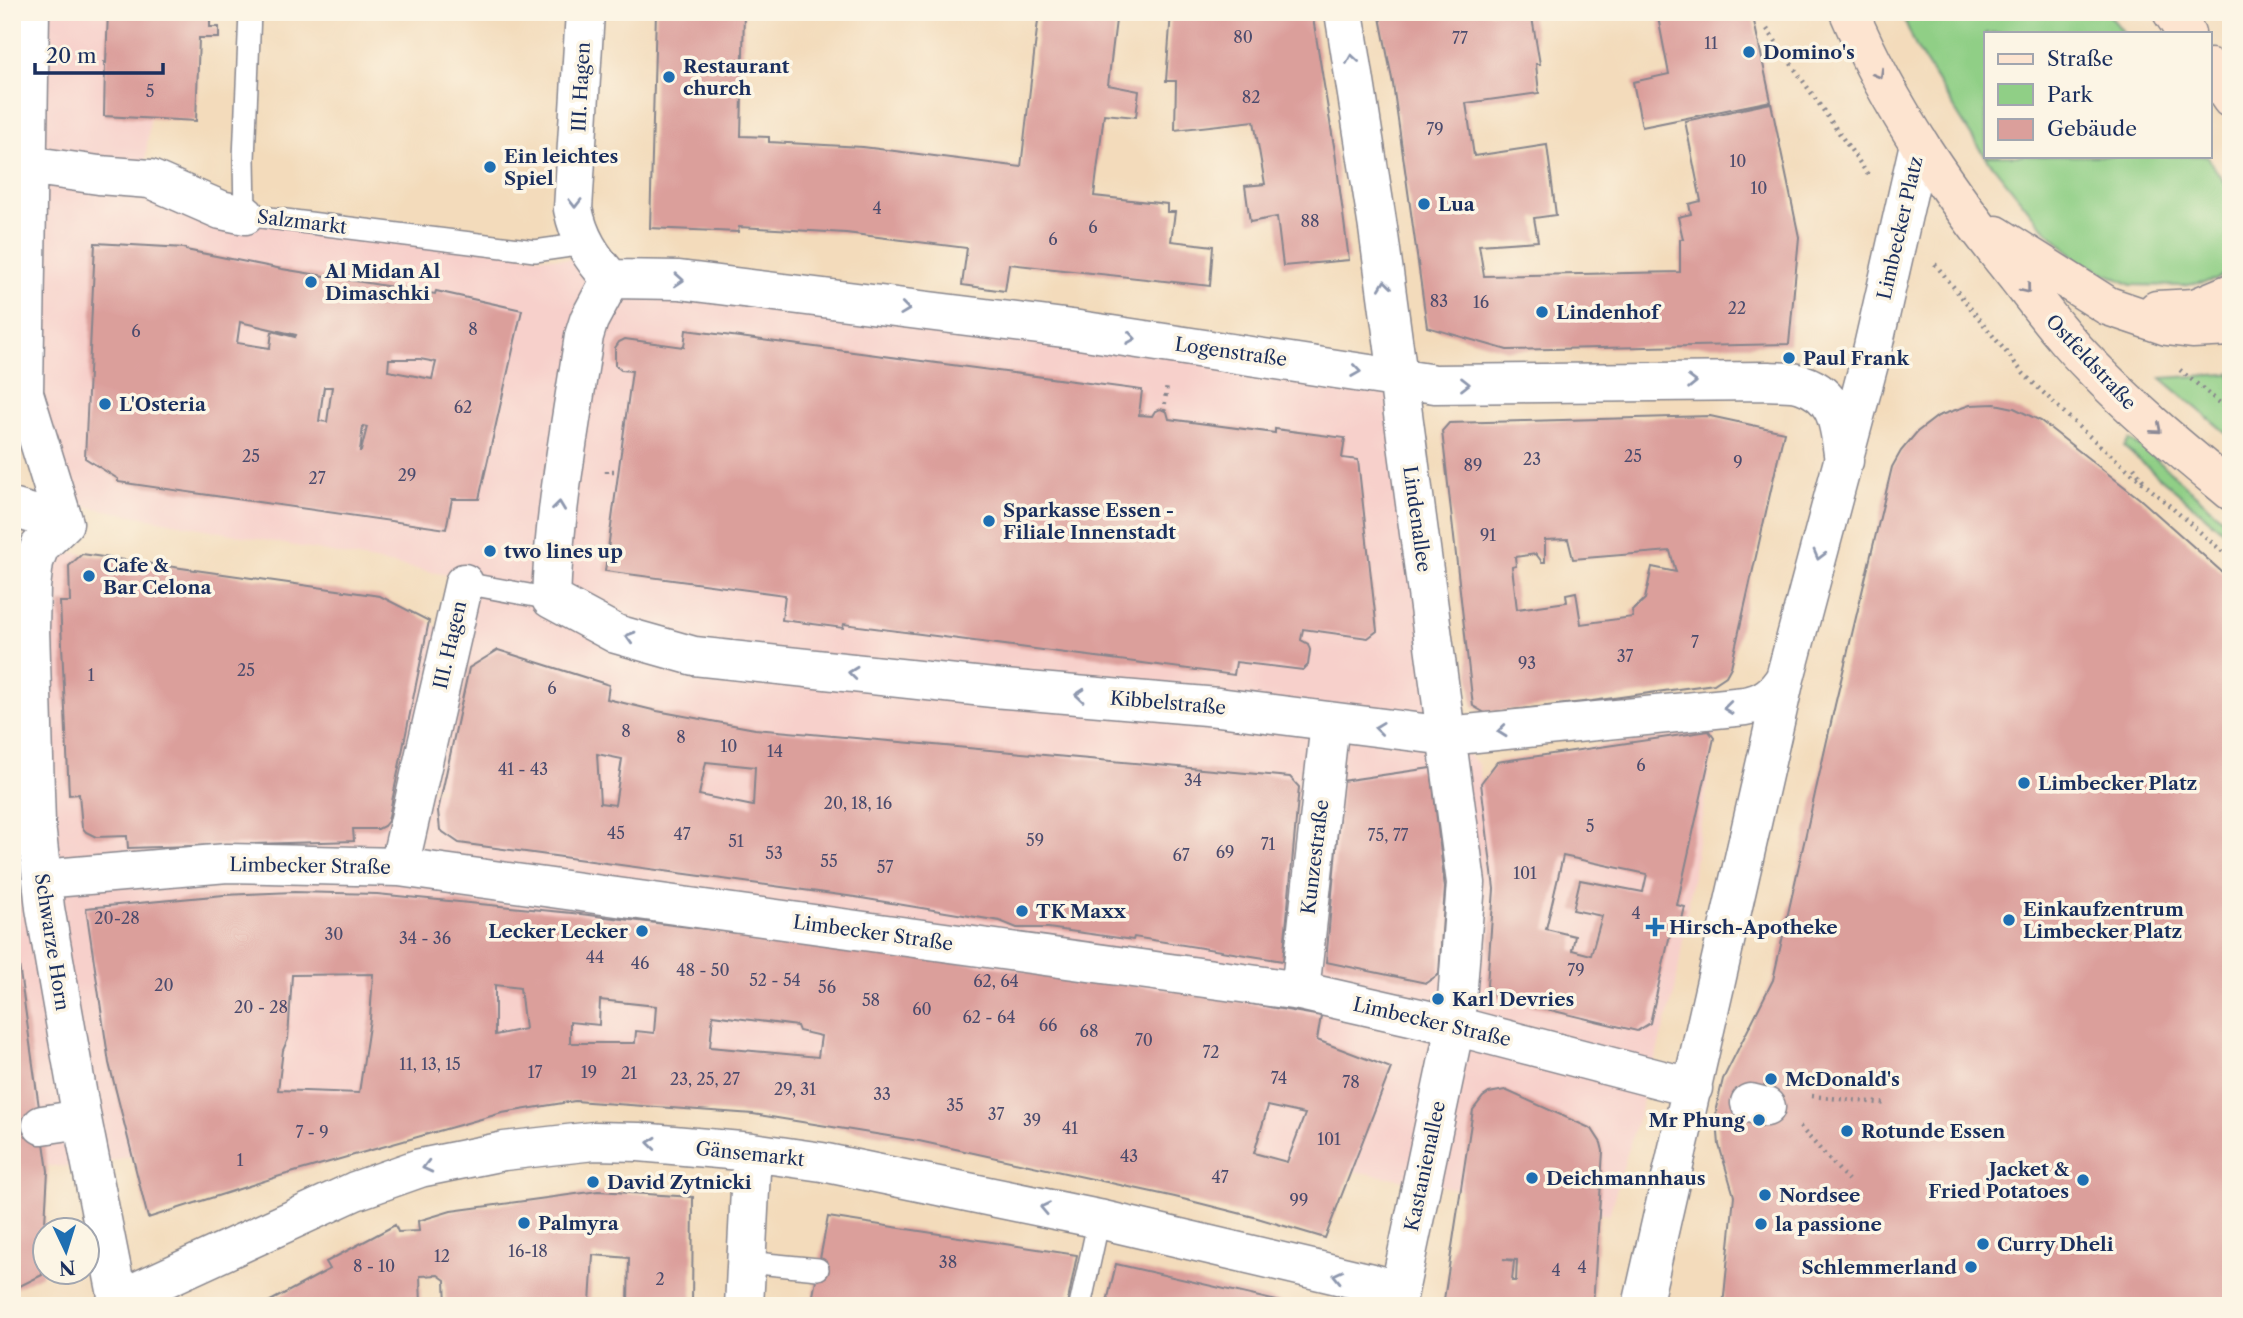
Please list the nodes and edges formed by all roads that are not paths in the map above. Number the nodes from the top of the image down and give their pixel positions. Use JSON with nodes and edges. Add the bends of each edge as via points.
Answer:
{"nodes":[{"id":1,"x":30,"y":12,"type":"edge"},
{"id":2,"x":250,"y":12,"type":"edge"},
{"id":3,"x":585,"y":12,"type":"edge"},
{"id":4,"x":1344,"y":12,"type":"edge"},
{"id":5,"x":1849,"y":12,"type":"edge"},
{"id":6,"x":2172,"y":12,"type":"edge"},
{"id":7,"x":2185,"y":32,"type":"edge"},
{"id":8,"x":2212,"y":71,"type":"edge"},
{"id":9,"x":2231,"y":99,"type":"edge"},
{"id":10,"x":1919,"y":144,"type":"junction"},
{"id":11,"x":27,"y":164,"type":"junction"},
{"id":12,"x":245,"y":215,"type":"junction"},
{"id":13,"x":1968,"y":216,"type":"junction"},
{"id":14,"x":584,"y":244,"type":"junction"},
{"id":15,"x":611,"y":279,"type":"junction"},
{"id":16,"x":2231,"y":293,"type":"edge"},
{"id":17,"x":2127,"y":311,"type":"junction"},
{"id":18,"x":2231,"y":327,"type":"edge"},
{"id":19,"x":1397,"y":377,"type":"junction"},
{"id":20,"x":1844,"y":461,"type":"junction"},
{"id":21,"x":2231,"y":491,"type":"edge"},
{"id":22,"x":12,"y":508,"type":"edge"},
{"id":23,"x":64,"y":523,"type":"junction"},
{"id":24,"x":464,"y":583,"type":"joint"},
{"id":25,"x":551,"y":598,"type":"junction"},
{"id":26,"x":1785,"y":678,"type":"junction"},
{"id":27,"x":1331,"y":722,"type":"junction"},
{"id":28,"x":1447,"y":736,"type":"junction"},
{"id":29,"x":24,"y":824,"type":"edge"},
{"id":30,"x":399,"y":867,"type":"junction"},
{"id":31,"x":33,"y":899,"type":"edge"},
{"id":32,"x":1300,"y":991,"type":"junction"},
{"id":33,"x":1455,"y":1026,"type":"junction"},
{"id":34,"x":1693,"y":1088,"type":"junction"},
{"id":35,"x":82,"y":1119,"type":"junction"},
{"id":36,"x":41,"y":1125,"type":"dead end"},
{"id":37,"x":752,"y":1152,"type":"junction"},
{"id":38,"x":1099,"y":1219,"type":"junction"},
{"id":39,"x":818,"y":1269,"type":"dead end"},
{"id":40,"x":744,"y":1287,"type":"edge"},
{"id":41,"x":116,"y":1303,"type":"edge"},
{"id":42,"x":1396,"y":1305,"type":"edge"},
{"id":43,"x":1080,"y":1306,"type":"edge"},
{"id":44,"x":1642,"y":1306,"type":"edge"}],
"edges":[{"from":1,"to":11,"type":"street"},
{"from":2,"to":12,"type":"lane"},
{"from":3,"to":14,"type":"street","name":"III. Hagen","one_way":true,"via":[[573,209]]},
{"from":19,"to":4,"type":"street","name":"Lindenallee","one_way":true},
{"from":5,"to":10,"type":"main road","name":"Limbecker Platz","one_way":true},
{"from":6,"to":7,"type":"main road"},
{"from":8,"to":9,"type":"main road"},
{"from":10,"to":13,"type":"main road","name":"Limbecker Platz"},
{"from":10,"to":20,"type":"street","name":"Limbecker Platz"},
{"from":11,"to":12,"type":"street","name":"Salzmarkt","via":[[150,179],[221,210]]},
{"from":11,"to":23,"type":"street","via":[[24,393]]},
{"from":12,"to":14,"type":"lane","name":"Salzmarkt","via":[[535,251]]},
{"from":13,"to":17,"type":"main road","via":[[2095,300]]},
{"from":13,"to":21,"type":"main road","name":"Ostfeldstraße","one_way":true,"via":[[2094,370]]},
{"from":14,"to":15,"type":"street"},
{"from":15,"to":19,"type":"street","name":"Logenstraße","one_way":true,"via":[[679,280],[1072,329]]},
{"from":25,"to":15,"type":"street","one_way":true,"via":[[564,466],[584,336]]},
{"from":16,"to":17,"type":"main road","via":[[2194,308]]},
{"from":17,"to":18,"type":"main road","via":[[2192,330]]},
{"from":19,"to":20,"type":"street","name":"Logenstraße","one_way":true,"via":[[1434,384],[1802,384],[1830,403],[1837,414]]},
{"from":19,"to":28,"type":"street","name":"Lindenallee"},
{"from":20,"to":26,"type":"street","name":"Limbecker Platz","one_way":true},
{"from":22,"to":23,"type":"street"},
{"from":23,"to":29,"type":"street","name":"Schwarze Horn","via":[[40,547],[34,562]]},
{"from":24,"to":25,"type":"lane","name":"III. Hagen"},
{"from":24,"to":30,"type":"street","name":"III. Hagen"},
{"from":27,"to":25,"type":"street","name":"Kibbelstraße","one_way":true,"via":[[694,656],[616,634]]},
{"from":26,"to":28,"type":"street","name":"Kibbelstraße","one_way":true,"via":[[1758,704]]},
{"from":26,"to":34,"type":"street","name":"Limbecker Platz"},
{"from":28,"to":27,"type":"street","name":"Kibbelstraße","one_way":true},
{"from":27,"to":32,"type":"street","name":"Kunzestraße"},
{"from":28,"to":33,"type":"street","name":"Lindenallee","via":[[1465,883]]},
{"from":29,"to":31,"type":"street","name":"Schwarze Horn"},
{"from":30,"to":31,"type":"street","name":"Limbecker Straße","via":[[228,863]]},
{"from":30,"to":32,"type":"street","name":"Limbecker Straße"},
{"from":31,"to":35,"type":"street","name":"Schwarze Horn"},
{"from":32,"to":33,"type":"street","name":"Limbecker Straße"},
{"from":33,"to":34,"type":"street","name":"Limbecker Straße"},
{"from":33,"to":42,"type":"street","name":"Kastanienallee"},
{"from":34,"to":44,"type":"street","name":"Limbecker Platz"},
{"from":35,"to":36,"type":"street"},
{"from":35,"to":41,"type":"street","name":"Schwarze Horn"},
{"from":38,"to":37,"type":"street","name":"Gänsemarkt","one_way":true},
{"from":37,"to":40,"type":"street"},
{"from":37,"to":41,"type":"street","name":"Gänsemarkt","one_way":true,"via":[[594,1141],[446,1162],[355,1191]]},
{"from":42,"to":38,"type":"street","name":"Gänsemarkt","one_way":true,"via":[[1391,1292],[1376,1284]]},
{"from":38,"to":43,"type":"lane"},
{"from":39,"to":40,"type":"lane"}]}
